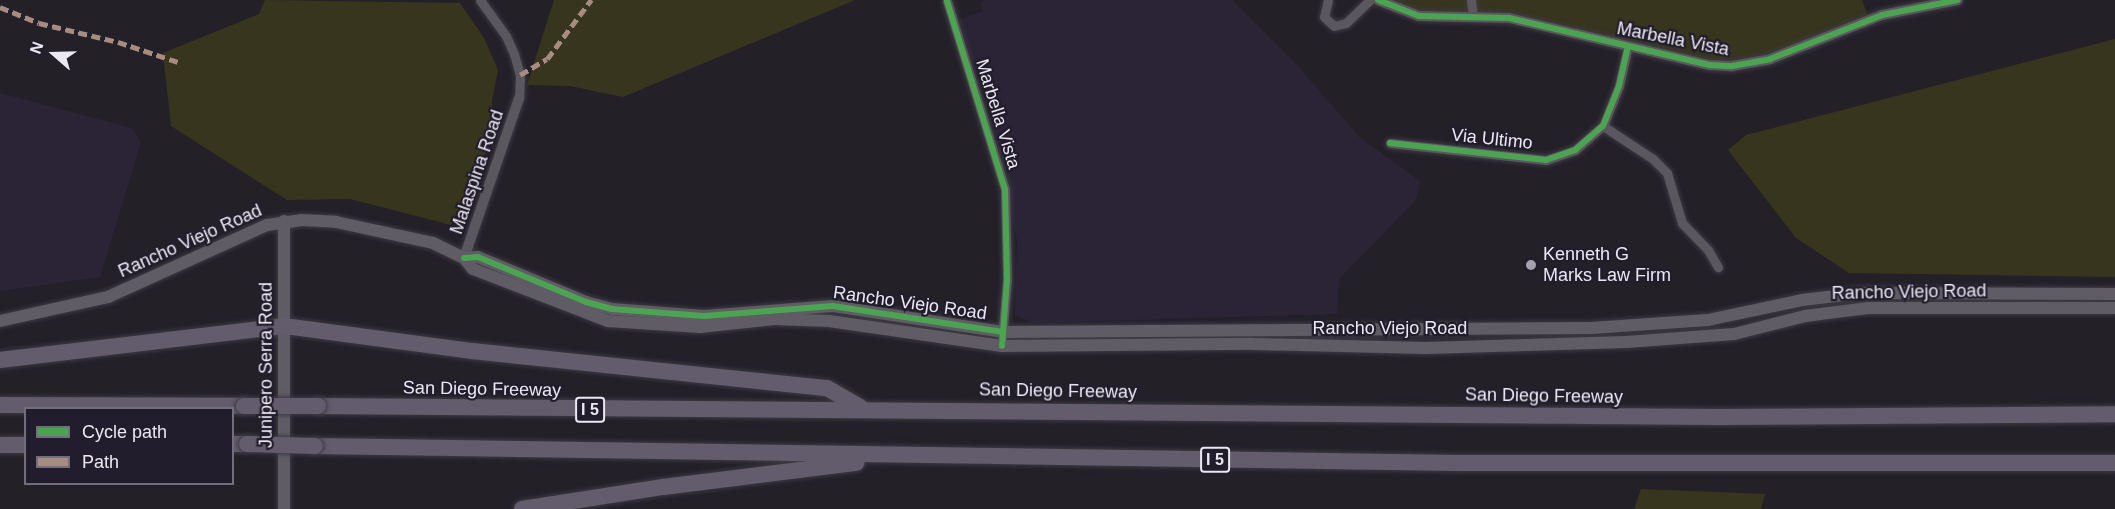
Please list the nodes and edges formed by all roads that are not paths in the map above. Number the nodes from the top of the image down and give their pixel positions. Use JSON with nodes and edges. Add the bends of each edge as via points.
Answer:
{"nodes":[{"id":1,"x":480,"y":0,"type":"edge"},
{"id":2,"x":1328,"y":0,"type":"edge"},
{"id":3,"x":1370,"y":0,"type":"edge"},
{"id":4,"x":1378,"y":0,"type":"edge"},
{"id":5,"x":1471,"y":0,"type":"edge"},
{"id":6,"x":1958,"y":0,"type":"edge"},
{"id":7,"x":947,"y":1,"type":"edge"},
{"id":8,"x":1929,"y":3,"type":"edge"},
{"id":9,"x":1473,"y":16,"type":"junction"},
{"id":10,"x":1628,"y":46,"type":"junction"},
{"id":11,"x":519,"y":98,"type":"joint"},
{"id":12,"x":1603,"y":126,"type":"junction"},
{"id":13,"x":1390,"y":143,"type":"dead end"},
{"id":14,"x":284,"y":221,"type":"junction"},
{"id":15,"x":464,"y":258,"type":"junction"},
{"id":16,"x":1718,"y":267,"type":"dead end"},
{"id":17,"x":2115,"y":294,"type":"edge"},
{"id":18,"x":805,"y":305,"type":"junction"},
{"id":19,"x":2115,"y":308,"type":"edge"},
{"id":20,"x":806,"y":320,"type":"junction"},
{"id":21,"x":0,"y":321,"type":"edge"},
{"id":22,"x":284,"y":326,"type":"junction"},
{"id":23,"x":1003,"y":332,"type":"junction"},
{"id":24,"x":1002,"y":346,"type":"junction"},
{"id":25,"x":0,"y":360,"type":"edge"},
{"id":26,"x":0,"y":405,"type":"edge"},
{"id":27,"x":863,"y":409,"type":"junction"},
{"id":28,"x":2115,"y":414,"type":"edge"},
{"id":29,"x":240,"y":444,"type":"edge"},
{"id":30,"x":0,"y":445,"type":"edge"},
{"id":31,"x":24,"y":445,"type":"edge"},
{"id":32,"x":921,"y":456,"type":"junction"},
{"id":33,"x":2115,"y":463,"type":"edge"},
{"id":34,"x":284,"y":509,"type":"edge"},
{"id":35,"x":522,"y":509,"type":"edge"}],
"edges":[{"from":1,"to":11,"type":"street","name":"Malaspina Road","via":[[514,54],[520,75]]},
{"from":2,"to":3,"type":"street","via":[[1324,17],[1334,26],[1346,22]]},
{"from":4,"to":9,"type":"street","name":"Marbella Vista","via":[[1419,16]]},
{"from":5,"to":9,"type":"street"},
{"from":6,"to":8,"type":"street","name":"Marbella Vista"},
{"from":7,"to":23,"type":"street","name":"Marbella Vista","via":[[1005,189],[1008,280]]},
{"from":8,"to":10,"type":"street","name":"Marbella Vista","via":[[1869,19],[1744,66],[1710,65]]},
{"from":9,"to":10,"type":"street","name":"Marbella Vista","via":[[1509,18]]},
{"from":10,"to":12,"type":"street","name":"Via Ultimo","via":[[1619,86]]},
{"from":11,"to":15,"type":"street","name":"Malaspina Road"},
{"from":12,"to":13,"type":"street","name":"Via Ultimo","via":[[1575,150],[1546,160]]},
{"from":12,"to":16,"type":"street","via":[[1667,173],[1682,223],[1708,250]]},
{"from":14,"to":15,"type":"main road","name":"Rancho Viejo Road","via":[[336,222],[434,243]]},
{"from":14,"to":21,"type":"main road","name":"Rancho Viejo Road","via":[[251,231],[108,297]]},
{"from":14,"to":22,"type":"main road","name":"Junipero Serra Road"},
{"from":15,"to":18,"type":"main road","name":"Rancho Viejo Road","via":[[478,257],[586,302],[634,312],[704,316]]},
{"from":15,"to":20,"type":"main road","name":"Rancho Viejo Road","via":[[473,269],[608,321],[700,327],[774,319]]},
{"from":17,"to":23,"type":"main road","name":"Rancho Viejo Road","via":[[1862,293],[1802,300],[1708,320],[1591,328]]},
{"from":18,"to":20,"type":"main road"},
{"from":18,"to":23,"type":"main road","name":"Rancho Viejo Road","via":[[863,309]]},
{"from":19,"to":24,"type":"main road","name":"Rancho Viejo Road","via":[[1868,308],[1805,316],[1734,334],[1626,342],[1426,348]]},
{"from":20,"to":24,"type":"main road","name":"Rancho Viejo Road","via":[[858,323]]},
{"from":22,"to":25,"type":"highway"},
{"from":22,"to":27,"type":"highway","via":[[472,351],[827,388]]},
{"from":22,"to":34,"type":"main road","name":"Junipero Serra Road"},
{"from":23,"to":24,"type":"street","name":"Marbella Vista"},
{"from":26,"to":27,"type":"highway","name":"San Diego Freeway","number":"I 5","bridge":true},
{"from":27,"to":28,"type":"highway","name":"San Diego Freeway","number":"I 5","via":[[1719,417]]},
{"from":29,"to":32,"type":"highway","number":"I 5","bridge":true},
{"from":30,"to":31,"type":"highway"},
{"from":32,"to":33,"type":"highway","number":"I 5","via":[[1458,463]]},
{"from":32,"to":35,"type":"highway","via":[[663,486]]}]}
